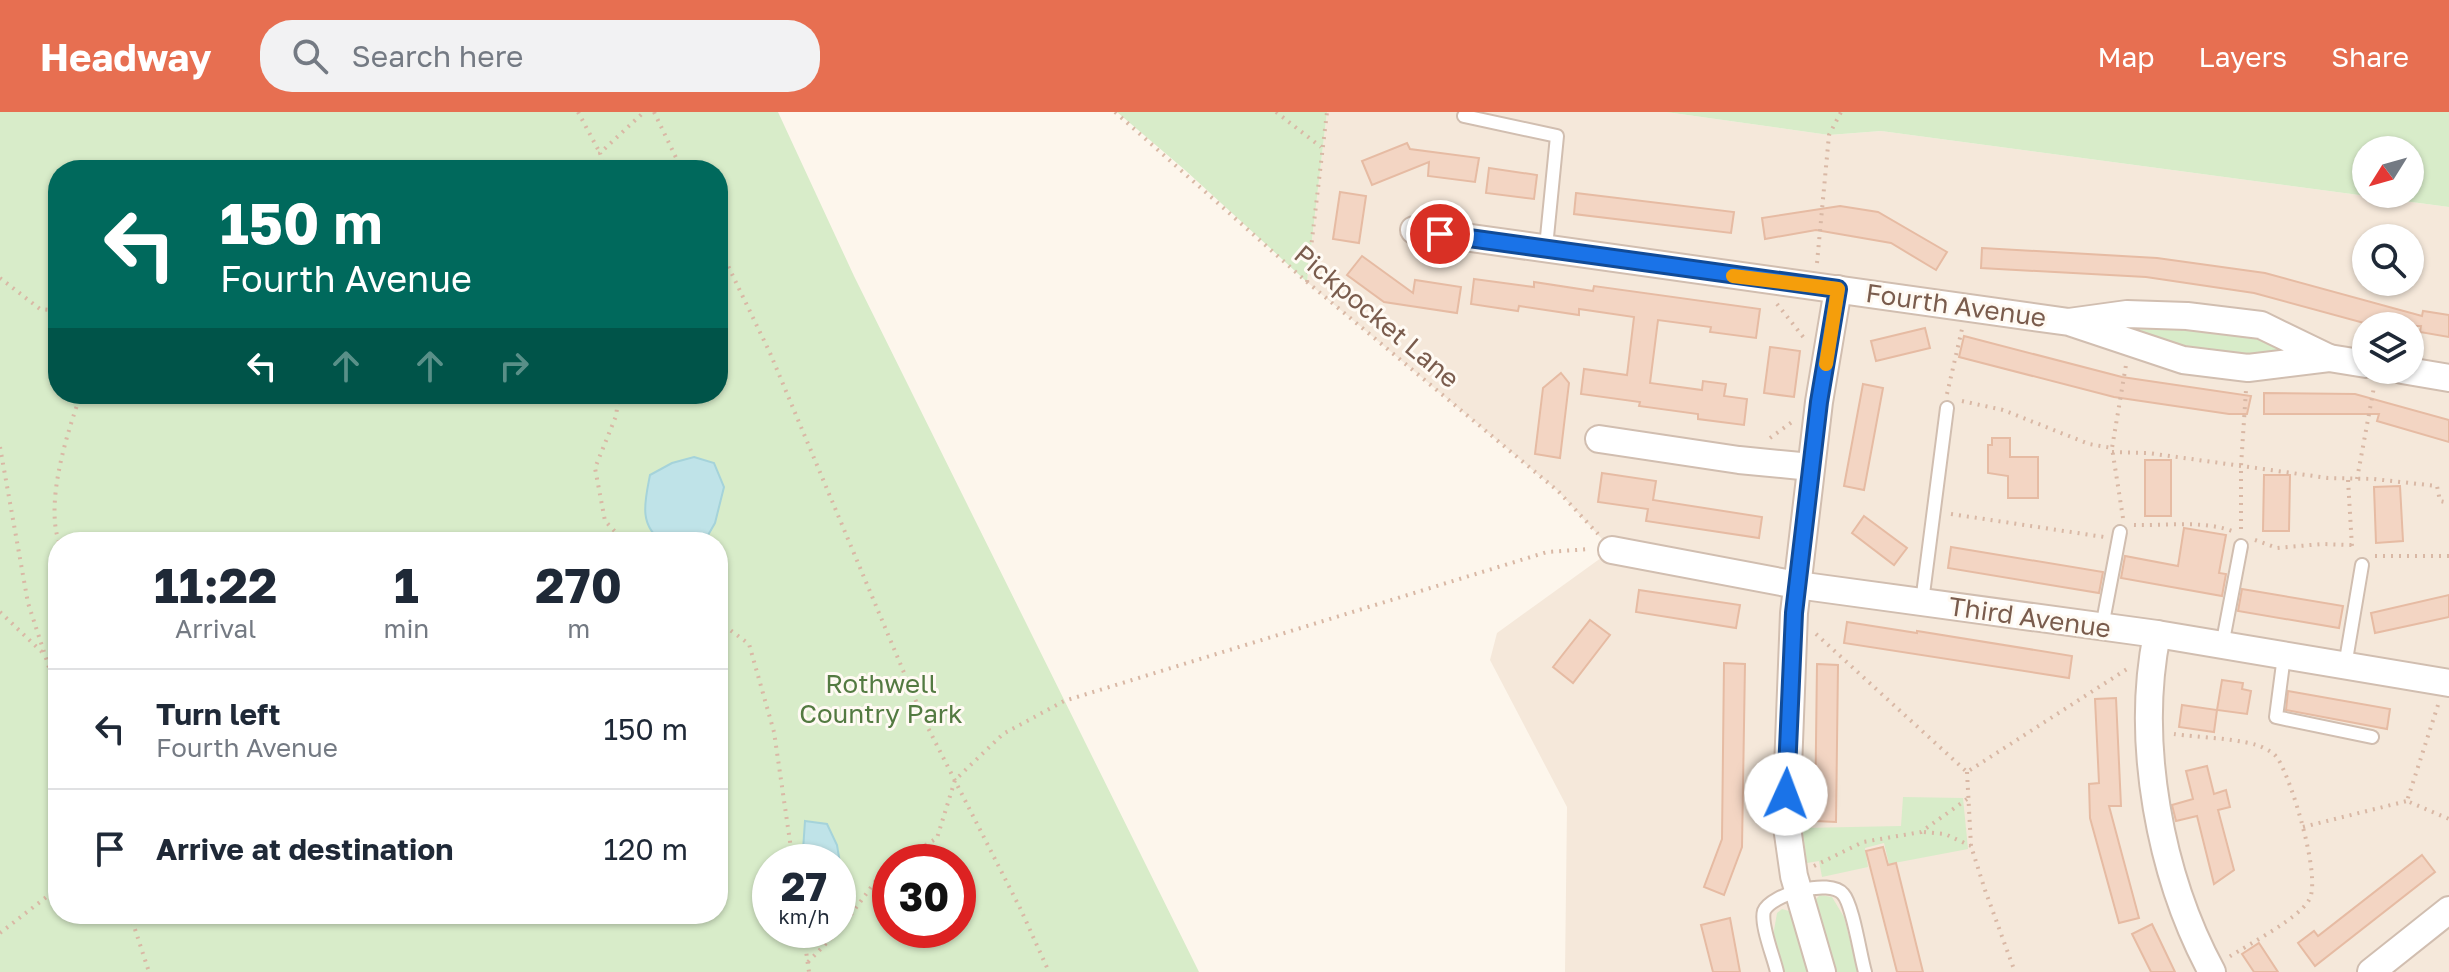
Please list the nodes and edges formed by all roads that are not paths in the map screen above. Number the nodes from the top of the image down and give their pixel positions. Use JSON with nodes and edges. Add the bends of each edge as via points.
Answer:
{"nodes":[{"id":1,"x":1464,"y":116,"type":"dead end"},
{"id":2,"x":1414,"y":230,"type":"dead end"},
{"id":3,"x":1546,"y":247,"type":"junction"},
{"id":4,"x":1827,"y":287,"type":"junction"},
{"id":5,"x":2069,"y":322,"type":"junction"},
{"id":6,"x":2329,"y":358,"type":"junction"},
{"id":7,"x":2352,"y":368,"type":"edge"},
{"id":8,"x":2424,"y":374,"type":"edge"},
{"id":9,"x":2449,"y":378,"type":"edge"},
{"id":10,"x":1947,"y":402,"type":"road end"},
{"id":11,"x":1599,"y":439,"type":"dead end"},
{"id":12,"x":1811,"y":467,"type":"junction"},
{"id":13,"x":2119,"y":535,"type":"road end"},
{"id":14,"x":2242,"y":540,"type":"road end"},
{"id":15,"x":1612,"y":550,"type":"road end"},
{"id":16,"x":2363,"y":560,"type":"road end"},
{"id":17,"x":1797,"y":585,"type":"junction"},
{"id":18,"x":1922,"y":602,"type":"junction"},
{"id":19,"x":2102,"y":627,"type":"junction"},
{"id":20,"x":2155,"y":643,"type":"junction"},
{"id":21,"x":2222,"y":646,"type":"junction"},
{"id":22,"x":2284,"y":656,"type":"junction"},
{"id":23,"x":2345,"y":666,"type":"junction"},
{"id":24,"x":2447,"y":683,"type":"edge"},
{"id":25,"x":2372,"y":737,"type":"dead end"},
{"id":26,"x":1796,"y":884,"type":"junction"},
{"id":27,"x":2449,"y":910,"type":"edge"},
{"id":28,"x":2211,"y":970,"type":"edge"},
{"id":29,"x":1777,"y":972,"type":"edge"},
{"id":30,"x":1822,"y":972,"type":"edge"},
{"id":31,"x":1865,"y":972,"type":"edge"},
{"id":32,"x":2371,"y":972,"type":"edge"}],
"edges":[{"from":1,"to":3,"type":"lane","via":[[1557,136]]},
{"from":2,"to":3,"type":"street","name":"Fourth Avenue"},
{"from":3,"to":4,"type":"street","name":"Fourth Avenue"},
{"from":4,"to":5,"type":"street","name":"Fourth Avenue"},
{"from":4,"to":12,"type":"street","via":[[1826,365]]},
{"from":5,"to":6,"type":"street","name":"Fourth Avenue","via":[[2183,360],[2248,368]]},
{"from":5,"to":6,"type":"street","name":"Fourth Avenue","via":[[2127,314],[2261,325]]},
{"from":6,"to":7,"type":"street","name":"Fourth Avenue"},
{"from":8,"to":9,"type":"street"},
{"from":10,"to":18,"type":"lane"},
{"from":11,"to":12,"type":"street"},
{"from":12,"to":17,"type":"street"},
{"from":13,"to":19,"type":"lane"},
{"from":14,"to":21,"type":"lane"},
{"from":15,"to":17,"type":"street","name":"Third Avenue"},
{"from":16,"to":23,"type":"lane"},
{"from":17,"to":18,"type":"street","name":"Third Avenue"},
{"from":17,"to":26,"type":"street","via":[[1786,820]]},
{"from":18,"to":19,"type":"street","name":"Third Avenue"},
{"from":19,"to":20,"type":"street","name":"Third Avenue"},
{"from":20,"to":21,"type":"street","name":"Third Avenue"},
{"from":20,"to":28,"type":"street","via":[[2150,730],[2155,805],[2170,874]]},
{"from":21,"to":22,"type":"street","name":"Third Avenue"},
{"from":22,"to":23,"type":"street","name":"Third Avenue"},
{"from":22,"to":25,"type":"lane","via":[[2276,717]]},
{"from":23,"to":24,"type":"street","name":"Third Avenue"},
{"from":26,"to":29,"type":"lane","via":[[1764,913]]},
{"from":26,"to":30,"type":"street"},
{"from":26,"to":31,"type":"lane","via":[[1826,885],[1844,895]]},
{"from":27,"to":32,"type":"street"}]}
